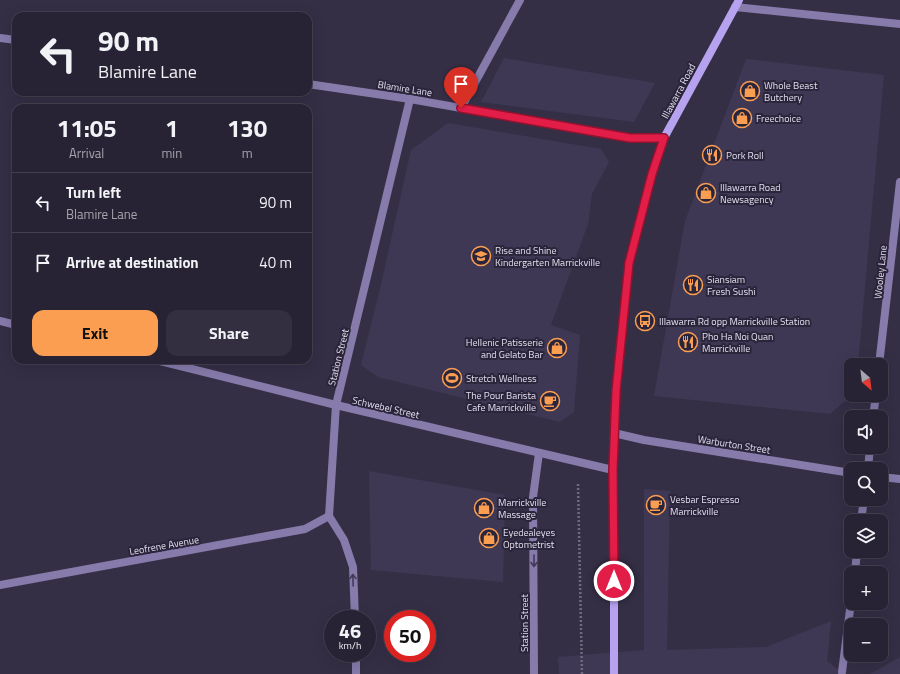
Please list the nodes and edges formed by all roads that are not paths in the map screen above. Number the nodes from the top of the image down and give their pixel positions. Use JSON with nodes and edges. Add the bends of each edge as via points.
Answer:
{"nodes":[{"id":1,"x":520,"y":0,"type":"edge"},
{"id":2,"x":737,"y":3,"type":"edge"},
{"id":3,"x":900,"y":24,"type":"edge"},
{"id":4,"x":0,"y":38,"type":"edge"},
{"id":5,"x":12,"y":40,"type":"edge"},
{"id":6,"x":312,"y":85,"type":"edge"},
{"id":7,"x":410,"y":99,"type":"junction"},
{"id":8,"x":461,"y":108,"type":"junction"},
{"id":9,"x":664,"y":138,"type":"junction"},
{"id":10,"x":900,"y":182,"type":"edge"},
{"id":11,"x":0,"y":321,"type":"edge"},
{"id":12,"x":12,"y":324,"type":"edge"},
{"id":13,"x":880,"y":358,"type":"edge"},
{"id":14,"x":172,"y":364,"type":"edge"},
{"id":15,"x":336,"y":405,"type":"junction"},
{"id":16,"x":614,"y":433,"type":"junction"},
{"id":17,"x":539,"y":453,"type":"junction"},
{"id":18,"x":613,"y":470,"type":"junction"},
{"id":19,"x":844,"y":473,"type":"edge"},
{"id":20,"x":888,"y":478,"type":"edge"},
{"id":21,"x":900,"y":479,"type":"edge"},
{"id":22,"x":329,"y":516,"type":"junction"},
{"id":23,"x":0,"y":585,"type":"edge"},
{"id":24,"x":355,"y":610,"type":"edge"},
{"id":25,"x":850,"y":610,"type":"edge"},
{"id":26,"x":356,"y":662,"type":"edge"},
{"id":27,"x":842,"y":672,"type":"dead end"},
{"id":28,"x":356,"y":674,"type":"edge"},
{"id":29,"x":534,"y":674,"type":"edge"},
{"id":30,"x":614,"y":674,"type":"edge"}],
"edges":[{"from":1,"to":8,"type":"street"},
{"from":2,"to":3,"type":"street"},
{"from":2,"to":9,"type":"main road","name":"Illawarra Road"},
{"from":4,"to":5,"type":"street"},
{"from":6,"to":7,"type":"street","name":"Blamire Lane"},
{"from":7,"to":8,"type":"street","name":"Blamire Lane"},
{"from":7,"to":15,"type":"street","name":"Station Street"},
{"from":8,"to":9,"type":"street","name":"Blamire Lane","via":[[630,138]]},
{"from":9,"to":16,"type":"main road","name":"Illawarra Road","via":[[629,263]]},
{"from":10,"to":13,"type":"street","name":"Wooley Lane"},
{"from":11,"to":12,"type":"street"},
{"from":14,"to":15,"type":"street","name":"Schwebel Street"},
{"from":15,"to":17,"type":"street","name":"Schwebel Street"},
{"from":15,"to":22,"type":"street","name":"Station Street"},
{"from":16,"to":18,"type":"main road","name":"Illawarra Road"},
{"from":16,"to":19,"type":"street","name":"Warburton Street"},
{"from":17,"to":18,"type":"street","name":"Schwebel Street"},
{"from":17,"to":29,"type":"street","name":"Station Street","one_way":true,"via":[[533,497]]},
{"from":18,"to":30,"type":"main road","name":"Illawarra Road"},
{"from":20,"to":21,"type":"street"},
{"from":22,"to":23,"type":"street","name":"Leofrene Avenue","via":[[305,529]]},
{"from":24,"to":22,"type":"street","one_way":true,"via":[[353,567],[344,540]]},
{"from":25,"to":27,"type":"street"},
{"from":26,"to":28,"type":"street"}]}
